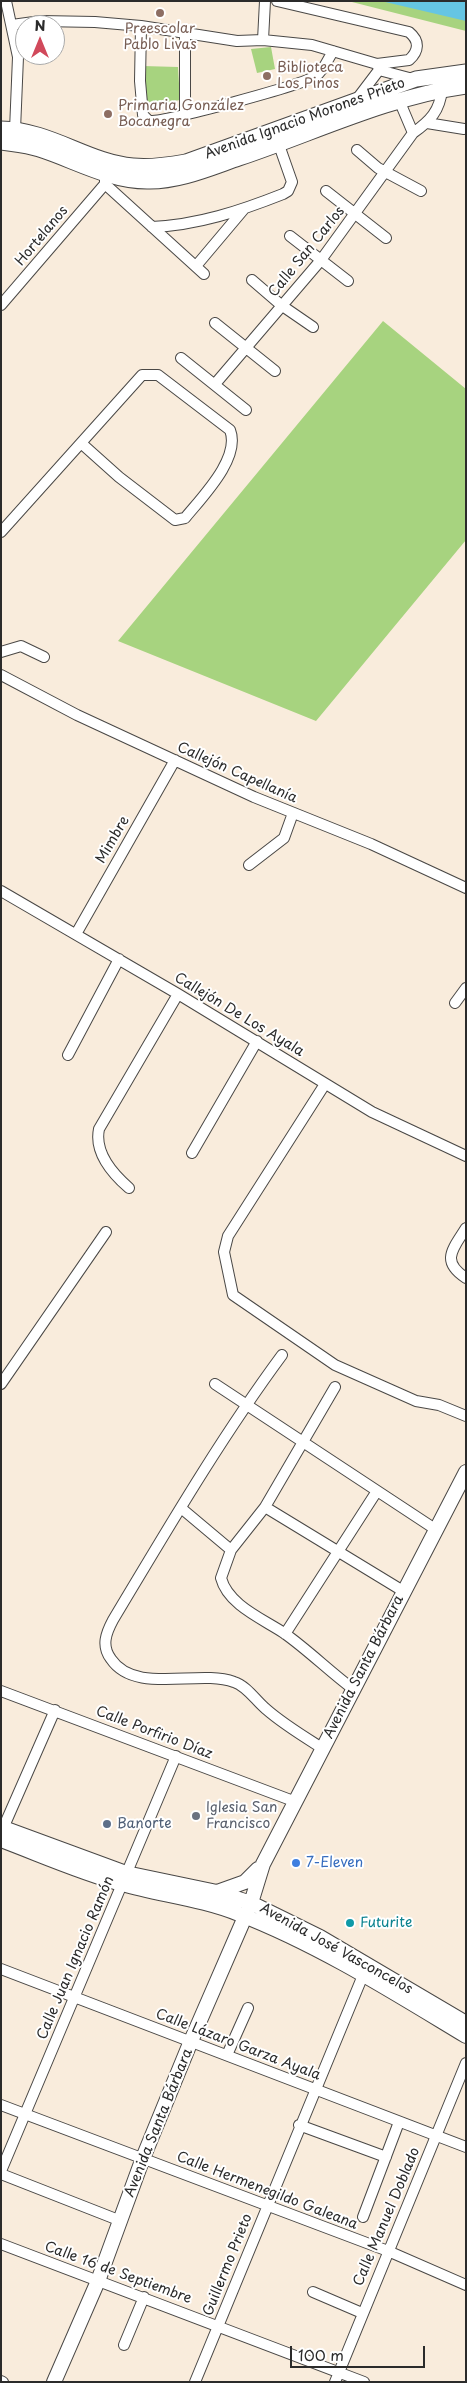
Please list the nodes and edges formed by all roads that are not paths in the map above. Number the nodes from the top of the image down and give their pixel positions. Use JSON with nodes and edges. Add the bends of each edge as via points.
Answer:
{"nodes":[{"id":1,"x":6,"y":1,"type":"edge"},
{"id":2,"x":265,"y":1,"type":"edge"},
{"id":3,"x":277,"y":1,"type":"edge"},
{"id":4,"x":12,"y":25,"type":"junction"},
{"id":5,"x":141,"y":26,"type":"junction"},
{"id":6,"x":185,"y":33,"type":"junction"},
{"id":7,"x":263,"y":40,"type":"junction"},
{"id":8,"x":333,"y":51,"type":"junction"},
{"id":9,"x":378,"y":67,"type":"junction"},
{"id":10,"x":466,"y":72,"type":"edge"},
{"id":11,"x":416,"y":79,"type":"junction"},
{"id":12,"x":466,"y":86,"type":"edge"},
{"id":13,"x":442,"y":89,"type":"junction"},
{"id":14,"x":399,"y":100,"type":"junction"},
{"id":15,"x":355,"y":101,"type":"junction"},
{"id":16,"x":185,"y":114,"type":"junction"},
{"id":17,"x":427,"y":123,"type":"junction"},
{"id":18,"x":464,"y":129,"type":"dead end"},
{"id":19,"x":8,"y":130,"type":"edge"},
{"id":20,"x":413,"y":133,"type":"junction"},
{"id":21,"x":1,"y":142,"type":"edge"},
{"id":22,"x":280,"y":145,"type":"junction"},
{"id":23,"x":357,"y":150,"type":"dead end"},
{"id":24,"x":386,"y":171,"type":"junction"},
{"id":25,"x":105,"y":178,"type":"junction"},
{"id":26,"x":326,"y":191,"type":"dead end"},
{"id":27,"x":421,"y":191,"type":"dead end"},
{"id":28,"x":244,"y":209,"type":"junction"},
{"id":29,"x":356,"y":215,"type":"junction"},
{"id":30,"x":152,"y":227,"type":"junction"},
{"id":31,"x":290,"y":236,"type":"dead end"},
{"id":32,"x":386,"y":238,"type":"dead end"},
{"id":33,"x":321,"y":260,"type":"junction"},
{"id":34,"x":252,"y":280,"type":"dead end"},
{"id":35,"x":348,"y":281,"type":"dead end"},
{"id":36,"x":1,"y":305,"type":"edge"},
{"id":37,"x":281,"y":305,"type":"junction"},
{"id":38,"x":215,"y":323,"type":"dead end"},
{"id":39,"x":313,"y":327,"type":"dead end"},
{"id":40,"x":246,"y":347,"type":"junction"},
{"id":41,"x":180,"y":358,"type":"dead end"},
{"id":42,"x":275,"y":371,"type":"dead end"},
{"id":43,"x":215,"y":384,"type":"junction"},
{"id":44,"x":246,"y":410,"type":"dead end"},
{"id":45,"x":81,"y":443,"type":"junction"},
{"id":46,"x":1,"y":532,"type":"edge"},
{"id":47,"x":1,"y":652,"type":"edge"},
{"id":48,"x":44,"y":657,"type":"dead end"},
{"id":49,"x":1,"y":675,"type":"edge"},
{"id":50,"x":175,"y":760,"type":"junction"},
{"id":51,"x":294,"y":813,"type":"junction"},
{"id":52,"x":249,"y":865,"type":"dead end"},
{"id":53,"x":466,"y":888,"type":"edge"},
{"id":54,"x":1,"y":891,"type":"edge"},
{"id":55,"x":76,"y":934,"type":"junction"},
{"id":56,"x":119,"y":959,"type":"junction"},
{"id":57,"x":466,"y":988,"type":"edge"},
{"id":58,"x":178,"y":994,"type":"junction"},
{"id":59,"x":455,"y":1003,"type":"dead end"},
{"id":60,"x":258,"y":1042,"type":"junction"},
{"id":61,"x":68,"y":1055,"type":"dead end"},
{"id":62,"x":325,"y":1084,"type":"junction"},
{"id":63,"x":192,"y":1153,"type":"dead end"},
{"id":64,"x":466,"y":1156,"type":"edge"},
{"id":65,"x":130,"y":1188,"type":"dead end"},
{"id":66,"x":466,"y":1228,"type":"edge"},
{"id":67,"x":106,"y":1232,"type":"dead end"},
{"id":68,"x":466,"y":1278,"type":"edge"},
{"id":69,"x":282,"y":1355,"type":"dead end"},
{"id":70,"x":1,"y":1384,"type":"edge"},
{"id":71,"x":215,"y":1384,"type":"dead end"},
{"id":72,"x":335,"y":1387,"type":"dead end"},
{"id":73,"x":246,"y":1404,"type":"junction"},
{"id":74,"x":466,"y":1416,"type":"edge"},
{"id":75,"x":303,"y":1443,"type":"junction"},
{"id":76,"x":466,"y":1472,"type":"edge"},
{"id":77,"x":377,"y":1491,"type":"junction"},
{"id":78,"x":265,"y":1507,"type":"junction"},
{"id":79,"x":180,"y":1508,"type":"junction"},
{"id":80,"x":436,"y":1529,"type":"junction"},
{"id":81,"x":231,"y":1550,"type":"junction"},
{"id":82,"x":337,"y":1552,"type":"junction"},
{"id":83,"x":403,"y":1591,"type":"junction"},
{"id":84,"x":284,"y":1634,"type":"junction"},
{"id":85,"x":354,"y":1689,"type":"junction"},
{"id":86,"x":1,"y":1691,"type":"edge"},
{"id":87,"x":56,"y":1710,"type":"junction"},
{"id":88,"x":322,"y":1748,"type":"junction"},
{"id":89,"x":176,"y":1756,"type":"junction"},
{"id":90,"x":296,"y":1802,"type":"junction"},
{"id":91,"x":2,"y":1832,"type":"edge"},
{"id":92,"x":261,"y":1866,"type":"junction"},
{"id":93,"x":123,"y":1879,"type":"junction"},
{"id":94,"x":217,"y":1892,"type":"junction"},
{"id":95,"x":248,"y":1901,"type":"junction"},
{"id":96,"x":241,"y":1915,"type":"junction"},
{"id":97,"x":1,"y":1969,"type":"edge"},
{"id":98,"x":365,"y":1970,"type":"junction"},
{"id":99,"x":73,"y":1997,"type":"junction"},
{"id":100,"x":248,"y":2008,"type":"dead end"},
{"id":101,"x":466,"y":2023,"type":"edge"},
{"id":102,"x":466,"y":2036,"type":"edge"},
{"id":103,"x":191,"y":2041,"type":"junction"},
{"id":104,"x":227,"y":2055,"type":"junction"},
{"id":105,"x":466,"y":2063,"type":"edge"},
{"id":106,"x":315,"y":2089,"type":"junction"},
{"id":107,"x":1,"y":2105,"type":"edge"},
{"id":108,"x":25,"y":2114,"type":"junction"},
{"id":109,"x":399,"y":2122,"type":"junction"},
{"id":110,"x":299,"y":2125,"type":"junction"},
{"id":111,"x":436,"y":2134,"type":"junction"},
{"id":112,"x":466,"y":2147,"type":"edge"},
{"id":113,"x":143,"y":2158,"type":"junction"},
{"id":114,"x":386,"y":2158,"type":"junction"},
{"id":115,"x":1,"y":2173,"type":"edge"},
{"id":116,"x":267,"y":2206,"type":"junction"},
{"id":117,"x":363,"y":2217,"type":"dead end"},
{"id":118,"x":121,"y":2221,"type":"junction"},
{"id":119,"x":1,"y":2244,"type":"edge"},
{"id":120,"x":388,"y":2251,"type":"junction"},
{"id":121,"x":98,"y":2281,"type":"junction"},
{"id":122,"x":466,"y":2285,"type":"edge"},
{"id":123,"x":313,"y":2292,"type":"dead end"},
{"id":124,"x":144,"y":2297,"type":"junction"},
{"id":125,"x":362,"y":2313,"type":"junction"},
{"id":126,"x":219,"y":2326,"type":"junction"},
{"id":127,"x":124,"y":2346,"type":"dead end"},
{"id":128,"x":337,"y":2377,"type":"edge"},
{"id":129,"x":54,"y":2382,"type":"edge"},
{"id":130,"x":195,"y":2382,"type":"edge"},
{"id":131,"x":364,"y":2382,"type":"edge"}],
"edges":[{"from":1,"to":4,"type":"street"},
{"from":2,"to":7,"type":"street"},
{"from":3,"to":9,"type":"street","via":[[409,32],[415,37],[417,51],[409,60]]},
{"from":4,"to":5,"type":"street","via":[[41,21]]},
{"from":4,"to":19,"type":"street","via":[[18,67]]},
{"from":5,"to":6,"type":"street"},
{"from":5,"to":16,"type":"street","via":[[143,115],[146,120],[154,121]]},
{"from":6,"to":7,"type":"street"},
{"from":6,"to":16,"type":"street"},
{"from":7,"to":8,"type":"street","via":[[312,45]]},
{"from":8,"to":9,"type":"street"},
{"from":8,"to":16,"type":"street","via":[[320,71],[308,79]]},
{"from":9,"to":11,"type":"street"},
{"from":9,"to":15,"type":"street"},
{"from":10,"to":11,"type":"main road","name":"Avenida Ignacio Morones Prieto"},
{"from":11,"to":15,"type":"main road","name":"Avenida Ignacio Morones Prieto"},
{"from":12,"to":13,"type":"main road","name":"Avenida Ignacio Morones Prieto"},
{"from":13,"to":14,"type":"main road","name":"Avenida Ignacio Morones Prieto"},
{"from":13,"to":17,"type":"street","name":"Calle San Carlos","via":[[437,109]]},
{"from":14,"to":20,"type":"street"},
{"from":14,"to":22,"type":"main road","name":"Avenida Ignacio Morones Prieto"},
{"from":15,"to":19,"type":"main road","name":"Avenida Ignacio Morones Prieto","via":[[186,162],[160,166],[132,166],[110,161],[44,136]]},
{"from":17,"to":18,"type":"street"},
{"from":17,"to":20,"type":"street","name":"Calle San Carlos"},
{"from":20,"to":24,"type":"street","name":"Calle San Carlos"},
{"from":21,"to":25,"type":"main road","name":"Avenida Ignacio Morones Prieto","via":[[37,148]]},
{"from":22,"to":25,"type":"main road","name":"Avenida Ignacio Morones Prieto","via":[[162,181]]},
{"from":22,"to":28,"type":"street","via":[[292,176],[291,186],[283,194]]},
{"from":23,"to":24,"type":"street"},
{"from":24,"to":27,"type":"street"},
{"from":24,"to":29,"type":"street","name":"Calle San Carlos"},
{"from":25,"to":30,"type":"street"},
{"from":25,"to":36,"type":"street","name":"Hortelanos"},
{"from":26,"to":29,"type":"street"},
{"from":28,"to":30,"type":"street","via":[[196,223]]},
{"from":28,"to":30,"type":"street","via":[[200,270]]},
{"from":29,"to":32,"type":"street"},
{"from":29,"to":33,"type":"street","name":"Calle San Carlos"},
{"from":31,"to":33,"type":"street"},
{"from":33,"to":35,"type":"street"},
{"from":33,"to":37,"type":"street","name":"Calle San Carlos"},
{"from":34,"to":37,"type":"street"},
{"from":37,"to":39,"type":"street"},
{"from":37,"to":40,"type":"street","name":"Calle San Carlos"},
{"from":38,"to":40,"type":"street"},
{"from":40,"to":42,"type":"street"},
{"from":40,"to":43,"type":"street","name":"Calle San Carlos"},
{"from":41,"to":43,"type":"street"},
{"from":43,"to":44,"type":"street"},
{"from":45,"to":45,"type":"street","via":[[142,376],[148,374],[158,375],[230,430],[232,442],[224,470],[180,520],[174,520]]},
{"from":45,"to":46,"type":"street"},
{"from":47,"to":48,"type":"street","via":[[21,646]]},
{"from":49,"to":50,"type":"street","name":"Callejón Capellanía","via":[[76,715]]},
{"from":50,"to":51,"type":"street","name":"Callejón Capellanía"},
{"from":50,"to":55,"type":"street","name":"Mimbre"},
{"from":51,"to":52,"type":"street","via":[[284,838]]},
{"from":51,"to":53,"type":"street","name":"Callejón Capellanía"},
{"from":54,"to":55,"type":"street","name":"Callejón De Los Ayala"},
{"from":55,"to":56,"type":"street","name":"Callejón De Los Ayala"},
{"from":56,"to":58,"type":"street","name":"Callejón De Los Ayala"},
{"from":56,"to":61,"type":"street"},
{"from":57,"to":59,"type":"street"},
{"from":58,"to":60,"type":"street","name":"Callejón De Los Ayala"},
{"from":58,"to":65,"type":"street","via":[[99,1129],[106,1163]]},
{"from":60,"to":62,"type":"street","name":"Callejón De Los Ayala"},
{"from":60,"to":63,"type":"street"},
{"from":62,"to":64,"type":"street","name":"Callejón De Los Ayala","via":[[393,1123]]},
{"from":62,"to":74,"type":"street","via":[[228,1236],[224,1252],[233,1294],[335,1365],[416,1401],[439,1405]]},
{"from":66,"to":68,"type":"street","via":[[450,1254],[450,1263],[455,1271]]},
{"from":67,"to":70,"type":"street"},
{"from":69,"to":73,"type":"street"},
{"from":71,"to":73,"type":"street"},
{"from":72,"to":75,"type":"street"},
{"from":73,"to":75,"type":"street"},
{"from":73,"to":79,"type":"street"},
{"from":75,"to":77,"type":"street"},
{"from":75,"to":78,"type":"street"},
{"from":76,"to":80,"type":"street","name":"Avenida Santa Bárbara"},
{"from":77,"to":80,"type":"street"},
{"from":77,"to":82,"type":"street"},
{"from":78,"to":81,"type":"street"},
{"from":78,"to":82,"type":"street"},
{"from":79,"to":81,"type":"street"},
{"from":79,"to":88,"type":"street","via":[[106,1633],[107,1653],[122,1671],[132,1676],[235,1682],[266,1710]]},
{"from":80,"to":83,"type":"street","name":"Avenida Santa Bárbara"},
{"from":81,"to":84,"type":"street","via":[[221,1578],[226,1589],[257,1617]]},
{"from":82,"to":83,"type":"street"},
{"from":82,"to":84,"type":"street"},
{"from":83,"to":85,"type":"street","name":"Avenida Santa Bárbara"},
{"from":84,"to":85,"type":"street"},
{"from":85,"to":88,"type":"street","name":"Avenida Santa Bárbara"},
{"from":86,"to":87,"type":"street","name":"Calle Porfirio Díaz"},
{"from":87,"to":89,"type":"street","name":"Calle Porfirio Díaz"},
{"from":87,"to":91,"type":"street"},
{"from":88,"to":90,"type":"street","name":"Avenida Santa Bárbara"},
{"from":89,"to":90,"type":"street","name":"Calle Porfirio Díaz"},
{"from":89,"to":93,"type":"street","name":"Calle Juan Ignacio Ramón"},
{"from":90,"to":92,"type":"street","name":"Avenida Santa Bárbara"},
{"from":91,"to":93,"type":"street","name":"Avenida José Vasconcelos"},
{"from":92,"to":94,"type":"street","via":[[245,1882]]},
{"from":92,"to":95,"type":"street","name":"Avenida Santa Bárbara"},
{"from":93,"to":94,"type":"street","name":"Avenida José Vasconcelos"},
{"from":93,"to":96,"type":"street","name":"Avenida José Vasconcelos"},
{"from":93,"to":99,"type":"street","name":"Calle Juan Ignacio Ramón"},
{"from":94,"to":95,"type":"street","name":"Avenida José Vasconcelos"},
{"from":95,"to":96,"type":"street","name":"Avenida Santa Bárbara"},
{"from":95,"to":98,"type":"street","name":"Avenida José Vasconcelos","via":[[320,1937]]},
{"from":96,"to":98,"type":"street","name":"Avenida José Vasconcelos"},
{"from":96,"to":103,"type":"street","name":"Avenida Santa Bárbara"},
{"from":97,"to":99,"type":"street","name":"Calle Lázaro Garza Ayala"},
{"from":98,"to":101,"type":"street","name":"Avenida José Vasconcelos"},
{"from":98,"to":102,"type":"street","name":"Avenida José Vasconcelos"},
{"from":98,"to":106,"type":"street","name":"Guillermo Prieto"},
{"from":99,"to":103,"type":"street","name":"Calle Lázaro Garza Ayala"},
{"from":99,"to":108,"type":"street","name":"Calle Juan Ignacio Ramón"},
{"from":100,"to":104,"type":"street"},
{"from":103,"to":104,"type":"street","name":"Calle Lázaro Garza Ayala"},
{"from":103,"to":113,"type":"street","name":"Avenida Santa Bárbara"},
{"from":104,"to":106,"type":"street","name":"Calle Lázaro Garza Ayala"},
{"from":105,"to":111,"type":"street","name":"Calle Manuel Doblado"},
{"from":106,"to":109,"type":"street","name":"Calle Lázaro Garza Ayala"},
{"from":106,"to":110,"type":"street","name":"Guillermo Prieto"},
{"from":107,"to":108,"type":"street","name":"Calle Hermenegildo Galeana"},
{"from":108,"to":113,"type":"street","name":"Calle Hermenegildo Galeana"},
{"from":108,"to":115,"type":"street","name":"Calle Juan Ignacio Ramón"},
{"from":109,"to":111,"type":"street","name":"Calle Lázaro Garza Ayala"},
{"from":109,"to":114,"type":"street"},
{"from":110,"to":114,"type":"street"},
{"from":110,"to":116,"type":"street","name":"Guillermo Prieto"},
{"from":111,"to":112,"type":"street","name":"Calle Lázaro Garza Ayala"},
{"from":111,"to":120,"type":"street","name":"Calle Manuel Doblado"},
{"from":113,"to":116,"type":"street","name":"Calle Hermenegildo Galeana"},
{"from":113,"to":118,"type":"street","name":"Avenida Santa Bárbara"},
{"from":114,"to":117,"type":"street"},
{"from":115,"to":118,"type":"street"},
{"from":116,"to":120,"type":"street","name":"Calle Hermenegildo Galeana"},
{"from":116,"to":126,"type":"street","name":"Guillermo Prieto"},
{"from":118,"to":121,"type":"street","name":"Avenida Santa Bárbara"},
{"from":119,"to":121,"type":"street","name":"Calle 16 de Septiembre"},
{"from":120,"to":122,"type":"street","name":"Calle Hermenegildo Galeana"},
{"from":120,"to":125,"type":"street","name":"Calle Manuel Doblado"},
{"from":121,"to":124,"type":"street","name":"Calle 16 de Septiembre"},
{"from":121,"to":129,"type":"street","name":"Avenida Santa Bárbara"},
{"from":123,"to":125,"type":"street"},
{"from":124,"to":126,"type":"street","name":"Calle 16 de Septiembre"},
{"from":124,"to":127,"type":"street"},
{"from":125,"to":128,"type":"street","name":"Calle Manuel Doblado"},
{"from":126,"to":128,"type":"street","name":"Calle 16 de Septiembre"},
{"from":126,"to":130,"type":"street","name":"Guillermo Prieto"},
{"from":128,"to":131,"type":"street","name":"Calle 16 de Septiembre"}]}
